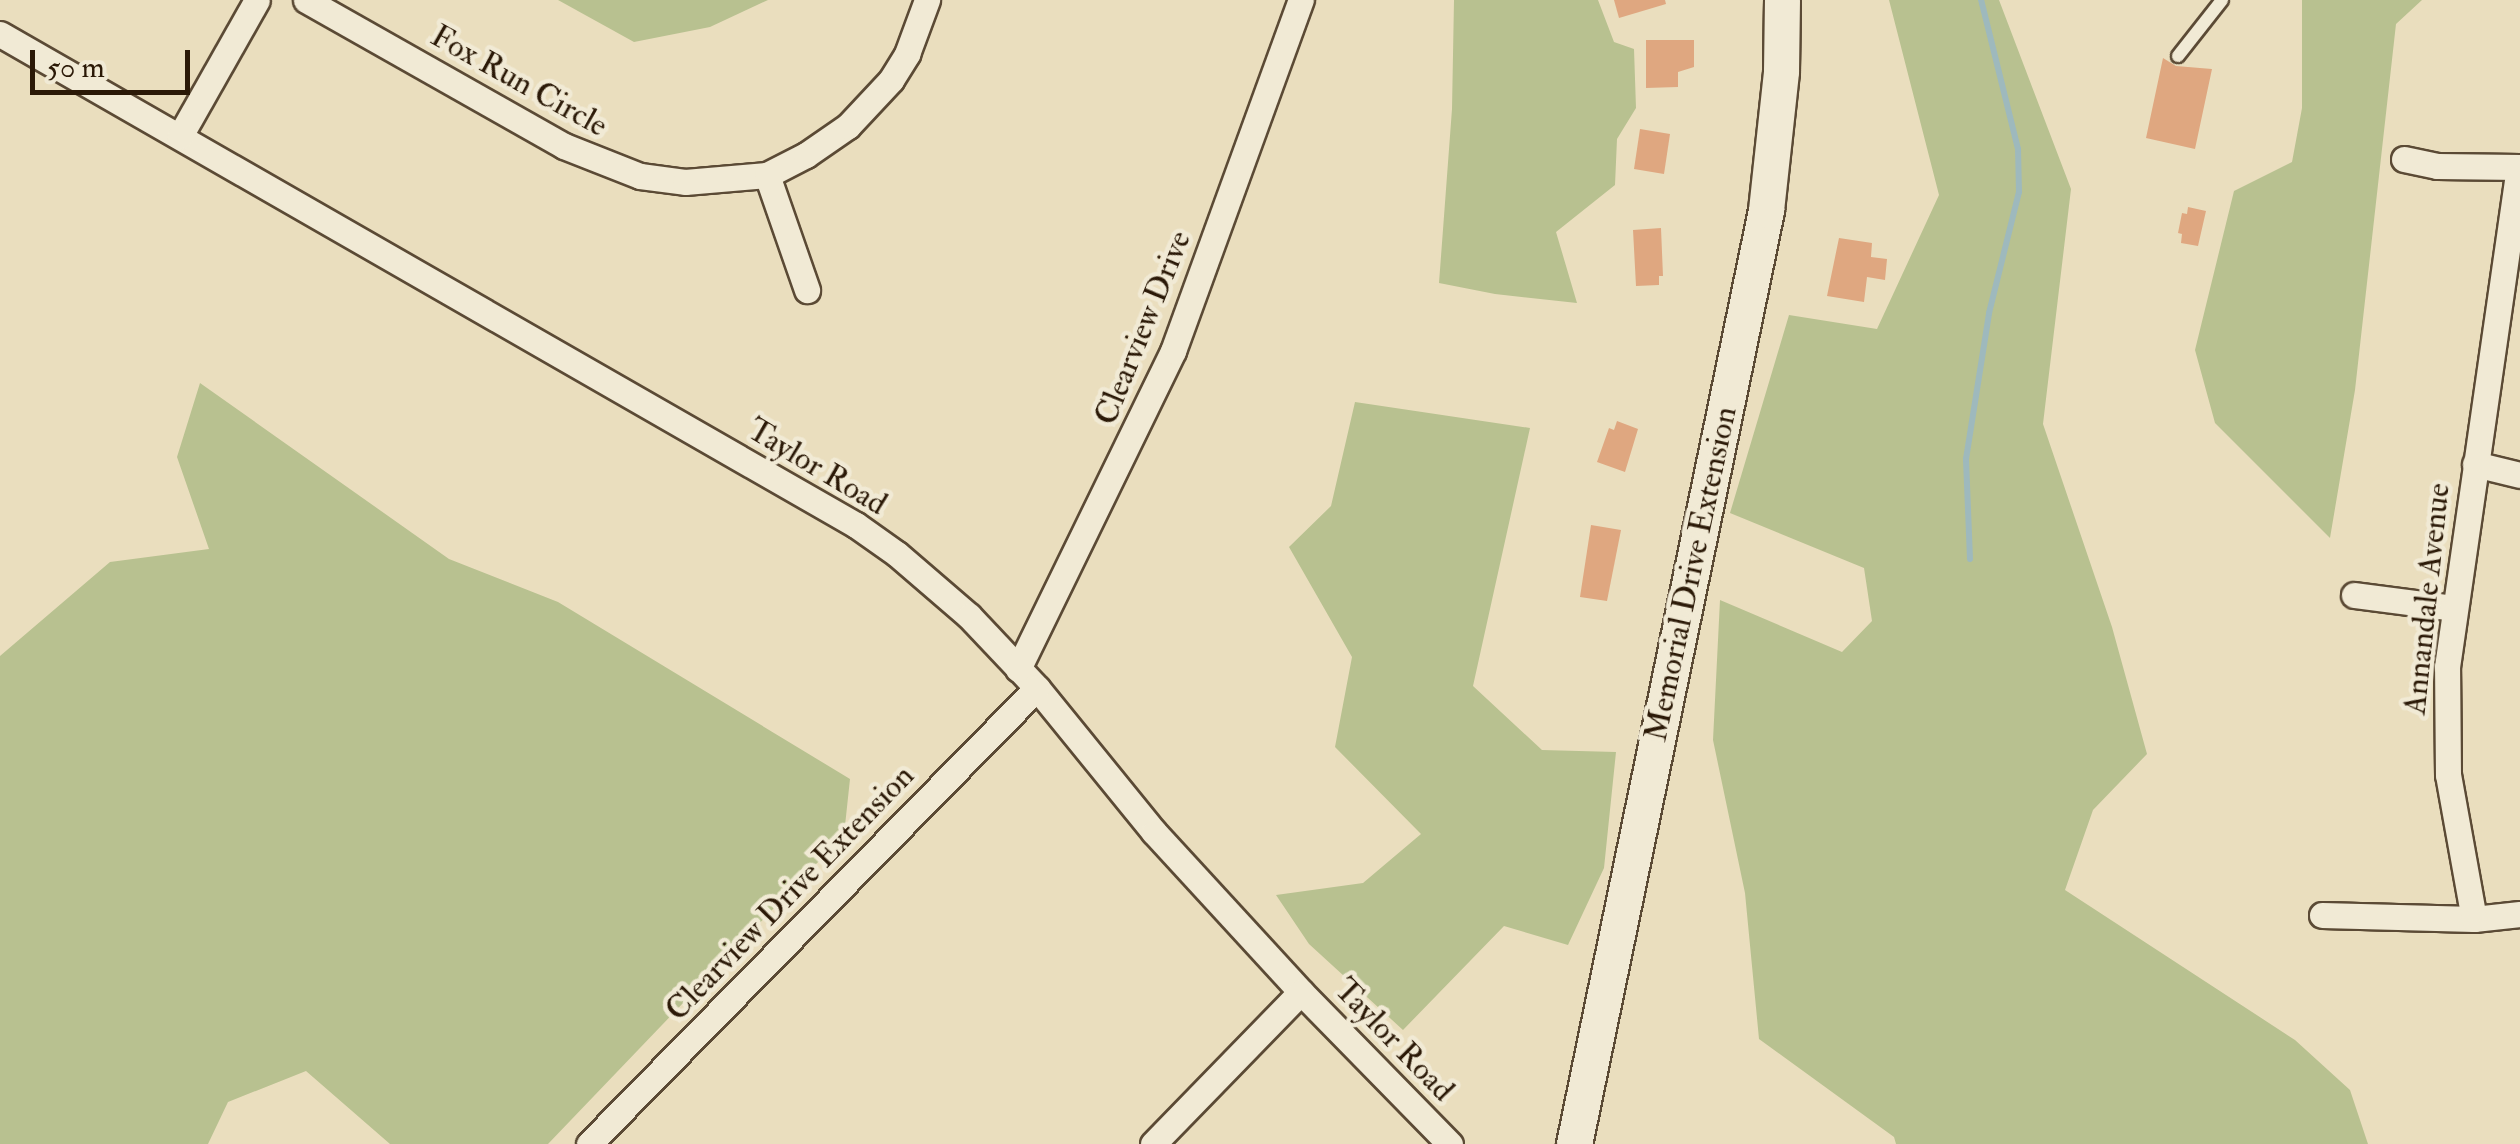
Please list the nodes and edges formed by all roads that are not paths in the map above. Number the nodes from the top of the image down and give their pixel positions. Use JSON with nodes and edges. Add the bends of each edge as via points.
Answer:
{"nodes":[{"id":1,"x":257,"y":0,"type":"edge"},
{"id":2,"x":306,"y":0,"type":"edge"},
{"id":3,"x":927,"y":0,"type":"edge"},
{"id":4,"x":1301,"y":0,"type":"edge"},
{"id":5,"x":1782,"y":0,"type":"edge"},
{"id":6,"x":2222,"y":0,"type":"edge"},
{"id":7,"x":0,"y":34,"type":"edge"},
{"id":8,"x":2178,"y":56,"type":"dead end"},
{"id":9,"x":180,"y":136,"type":"junction"},
{"id":10,"x":2404,"y":159,"type":"dead end"},
{"id":11,"x":2519,"y":167,"type":"edge"},
{"id":12,"x":767,"y":174,"type":"junction"},
{"id":13,"x":807,"y":290,"type":"dead end"},
{"id":14,"x":2475,"y":464,"type":"junction"},
{"id":15,"x":2520,"y":475,"type":"edge"},
{"id":16,"x":2354,"y":595,"type":"dead end"},
{"id":17,"x":2454,"y":608,"type":"junction"},
{"id":18,"x":1018,"y":669,"type":"junction"},
{"id":19,"x":1037,"y":688,"type":"junction"},
{"id":20,"x":2322,"y":914,"type":"dead end"},
{"id":21,"x":2520,"y":914,"type":"edge"},
{"id":22,"x":2474,"y":919,"type":"junction"},
{"id":23,"x":1301,"y":992,"type":"junction"},
{"id":24,"x":589,"y":1144,"type":"edge"},
{"id":25,"x":1153,"y":1144,"type":"edge"},
{"id":26,"x":1450,"y":1144,"type":"edge"},
{"id":27,"x":1574,"y":1144,"type":"edge"}],
"edges":[{"from":1,"to":9,"type":"street"},
{"from":2,"to":12,"type":"street","name":"Fox Run Circle","via":[[597,162],[684,182]]},
{"from":3,"to":12,"type":"street","name":"Fox Run Circle","via":[[907,54],[872,104],[820,146]]},
{"from":4,"to":18,"type":"street","name":"Clearview Drive","via":[[1173,351]]},
{"from":5,"to":27,"type":"street","name":"Memorial Drive Extension","via":[[1766,210]]},
{"from":6,"to":8,"type":"lane"},
{"from":7,"to":9,"type":"street","name":"Taylor Road"},
{"from":9,"to":18,"type":"street","name":"Taylor Road","via":[[856,525],[936,585]]},
{"from":10,"to":11,"type":"street"},
{"from":11,"to":14,"type":"street","name":"Annandale Avenue"},
{"from":12,"to":13,"type":"street"},
{"from":14,"to":15,"type":"street","name":"Annandale Avenue"},
{"from":14,"to":17,"type":"street","name":"Annandale Avenue"},
{"from":16,"to":17,"type":"street"},
{"from":17,"to":22,"type":"street","name":"Annandale Avenue","via":[[2444,723]]},
{"from":18,"to":19,"type":"street","name":"Taylor Road"},
{"from":19,"to":23,"type":"street","name":"Taylor Road","via":[[1154,832]]},
{"from":19,"to":24,"type":"street","name":"Clearview Drive Extension"},
{"from":20,"to":22,"type":"street"},
{"from":21,"to":22,"type":"street"},
{"from":23,"to":25,"type":"street"},
{"from":23,"to":26,"type":"street","name":"Taylor Road"}]}
